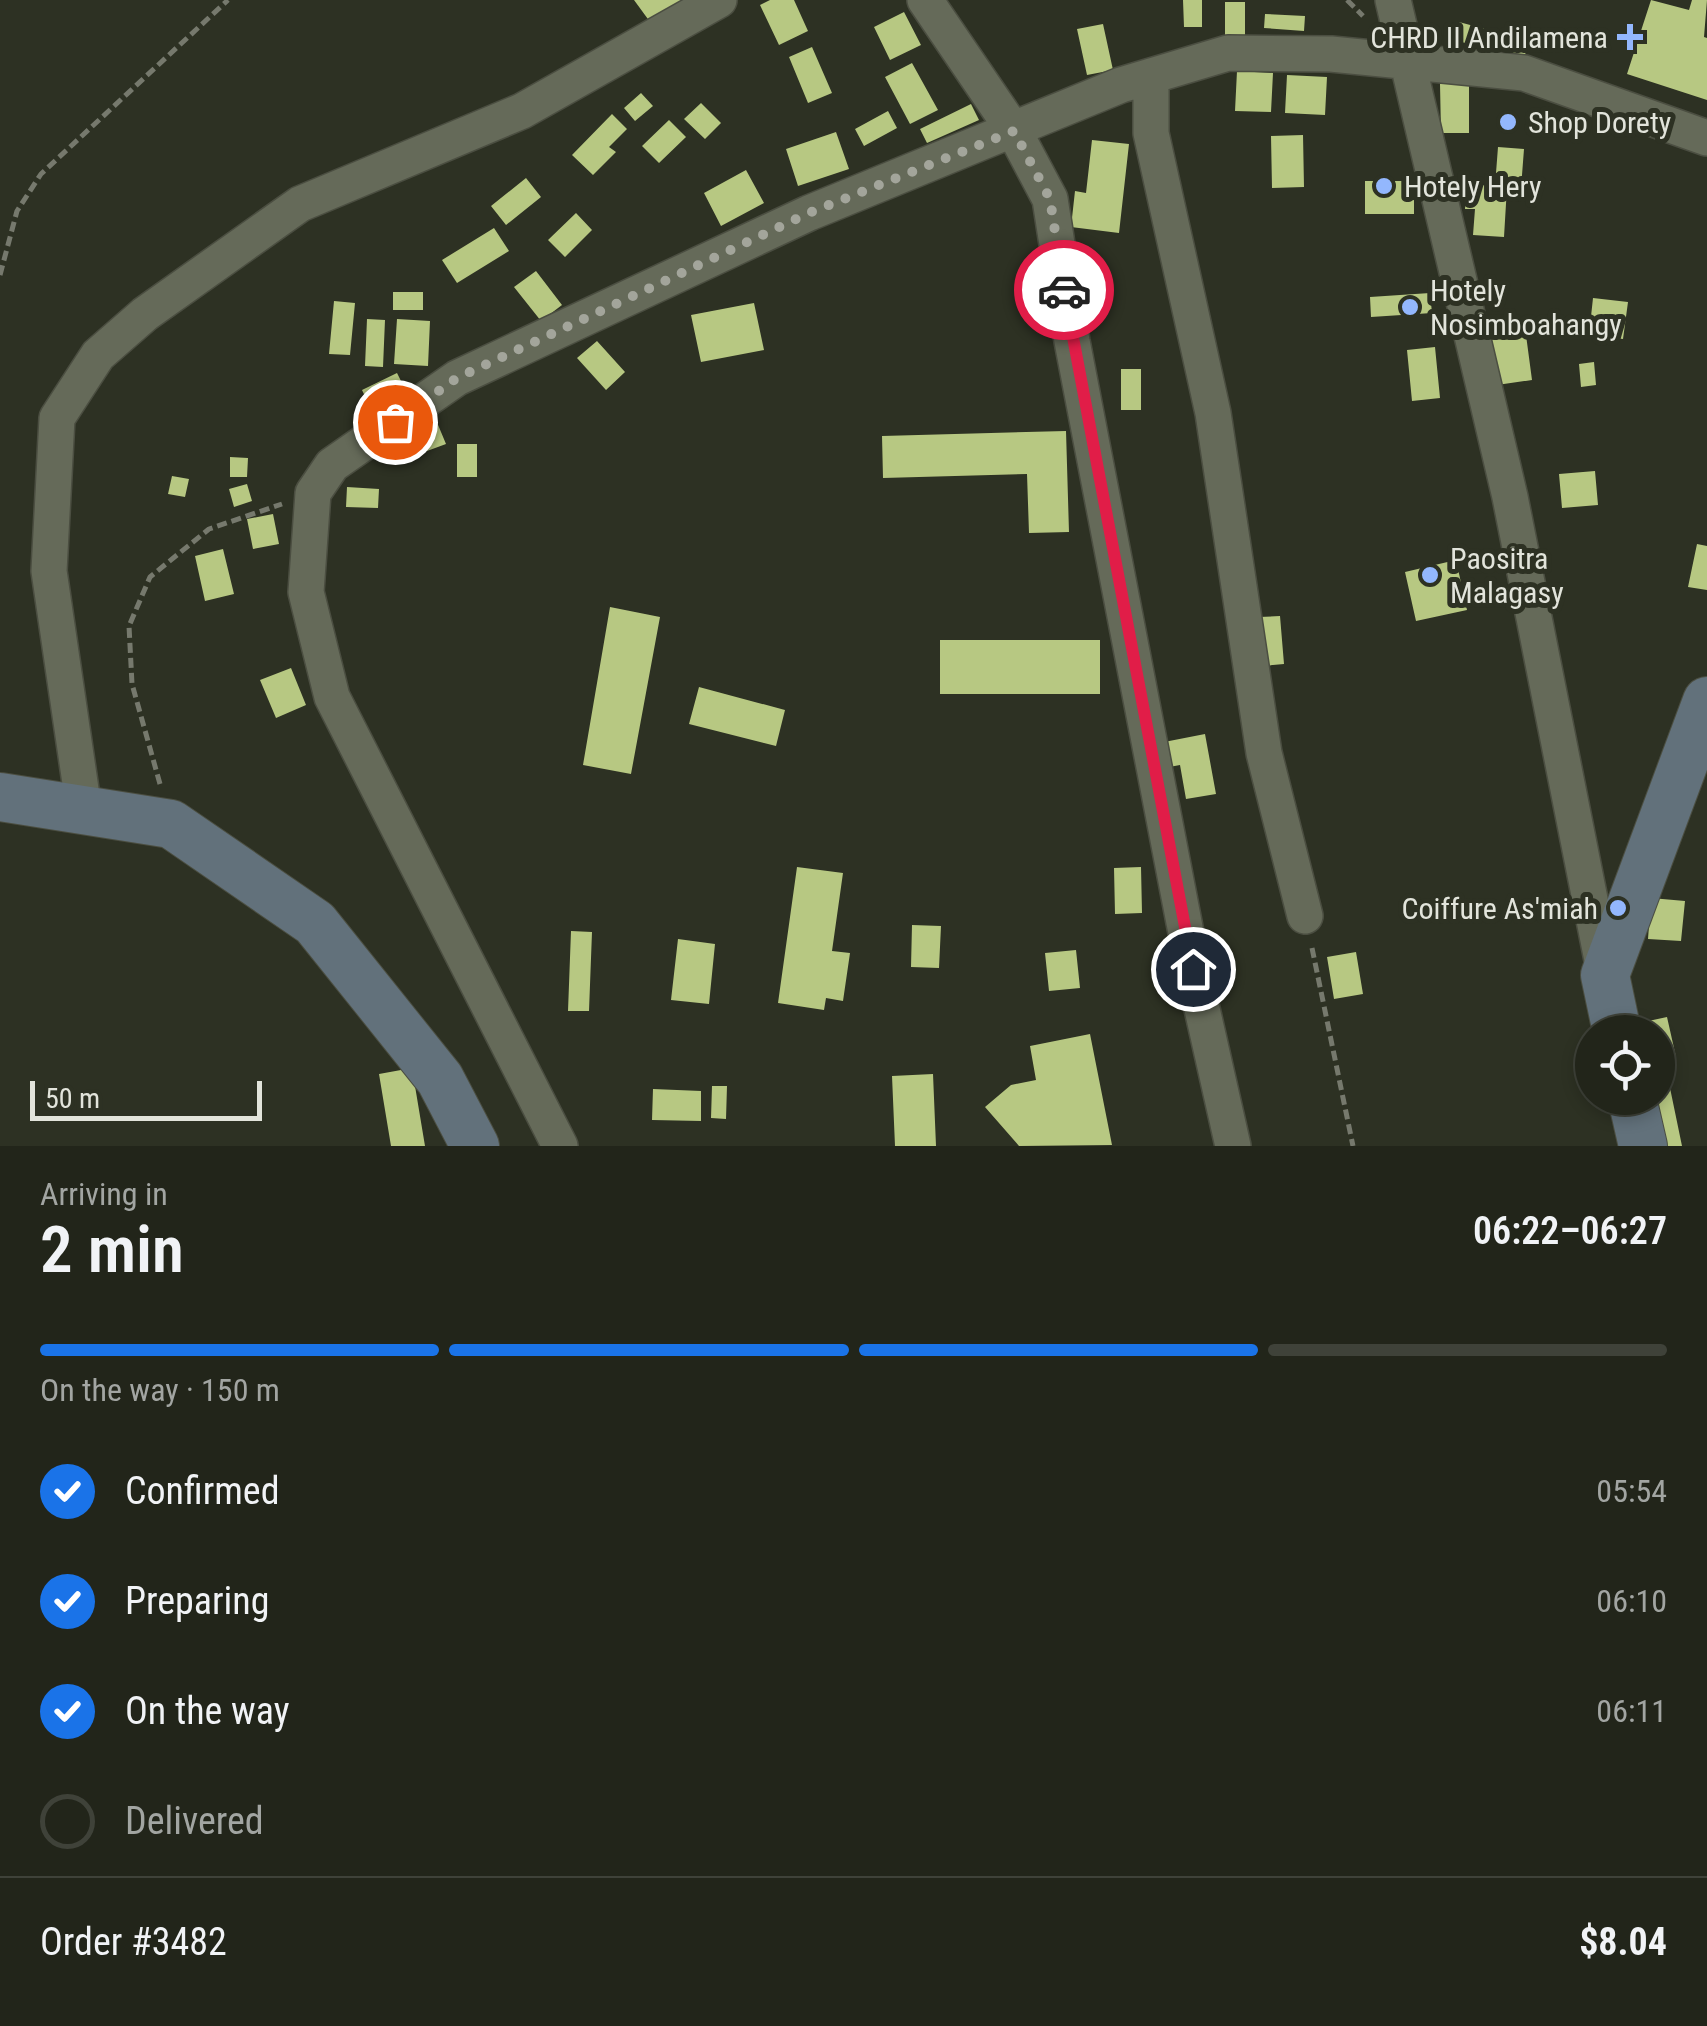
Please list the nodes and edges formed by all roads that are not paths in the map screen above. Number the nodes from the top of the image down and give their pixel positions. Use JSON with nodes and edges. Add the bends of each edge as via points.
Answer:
{"nodes":[{"id":1,"x":719,"y":0,"type":"edge"},
{"id":2,"x":925,"y":0,"type":"edge"},
{"id":3,"x":1393,"y":0,"type":"edge"},
{"id":4,"x":1406,"y":60,"type":"junction"},
{"id":5,"x":1151,"y":76,"type":"junction"},
{"id":6,"x":1014,"y":131,"type":"junction"},
{"id":7,"x":1707,"y":138,"type":"edge"},
{"id":8,"x":1707,"y":701,"type":"edge"},
{"id":9,"x":0,"y":797,"type":"edge"},
{"id":10,"x":84,"y":810,"type":"junction"},
{"id":11,"x":1305,"y":916,"type":"road end"},
{"id":12,"x":1604,"y":974,"type":"junction"},
{"id":13,"x":1613,"y":1015,"type":"edge"},
{"id":14,"x":1636,"y":1115,"type":"edge"},
{"id":15,"x":475,"y":1146,"type":"edge"},
{"id":16,"x":560,"y":1146,"type":"edge"},
{"id":17,"x":1234,"y":1146,"type":"edge"},
{"id":18,"x":1642,"y":1146,"type":"edge"}],
"edges":[{"from":1,"to":10,"type":"street","via":[[522,111],[300,204],[98,355],[57,418],[49,571]]},
{"from":2,"to":6,"type":"street"},
{"from":3,"to":4,"type":"street"},
{"from":4,"to":5,"type":"street","via":[[1228,52]]},
{"from":4,"to":7,"type":"street","via":[[1524,73]]},
{"from":4,"to":12,"type":"street","via":[[1510,497]]},
{"from":5,"to":6,"type":"street"},
{"from":5,"to":11,"type":"street","via":[[1151,133],[1213,413],[1264,753]]},
{"from":6,"to":16,"type":"street","via":[[809,213],[457,378],[332,465],[314,493],[306,592],[332,697]]},
{"from":6,"to":17,"type":"street","via":[[1050,199],[1193,969]]},
{"from":8,"to":12,"type":"street"},
{"from":9,"to":10,"type":"street"},
{"from":10,"to":15,"type":"street","via":[[171,824],[315,924],[440,1079]]},
{"from":12,"to":13,"type":"street"},
{"from":14,"to":18,"type":"street"}]}
